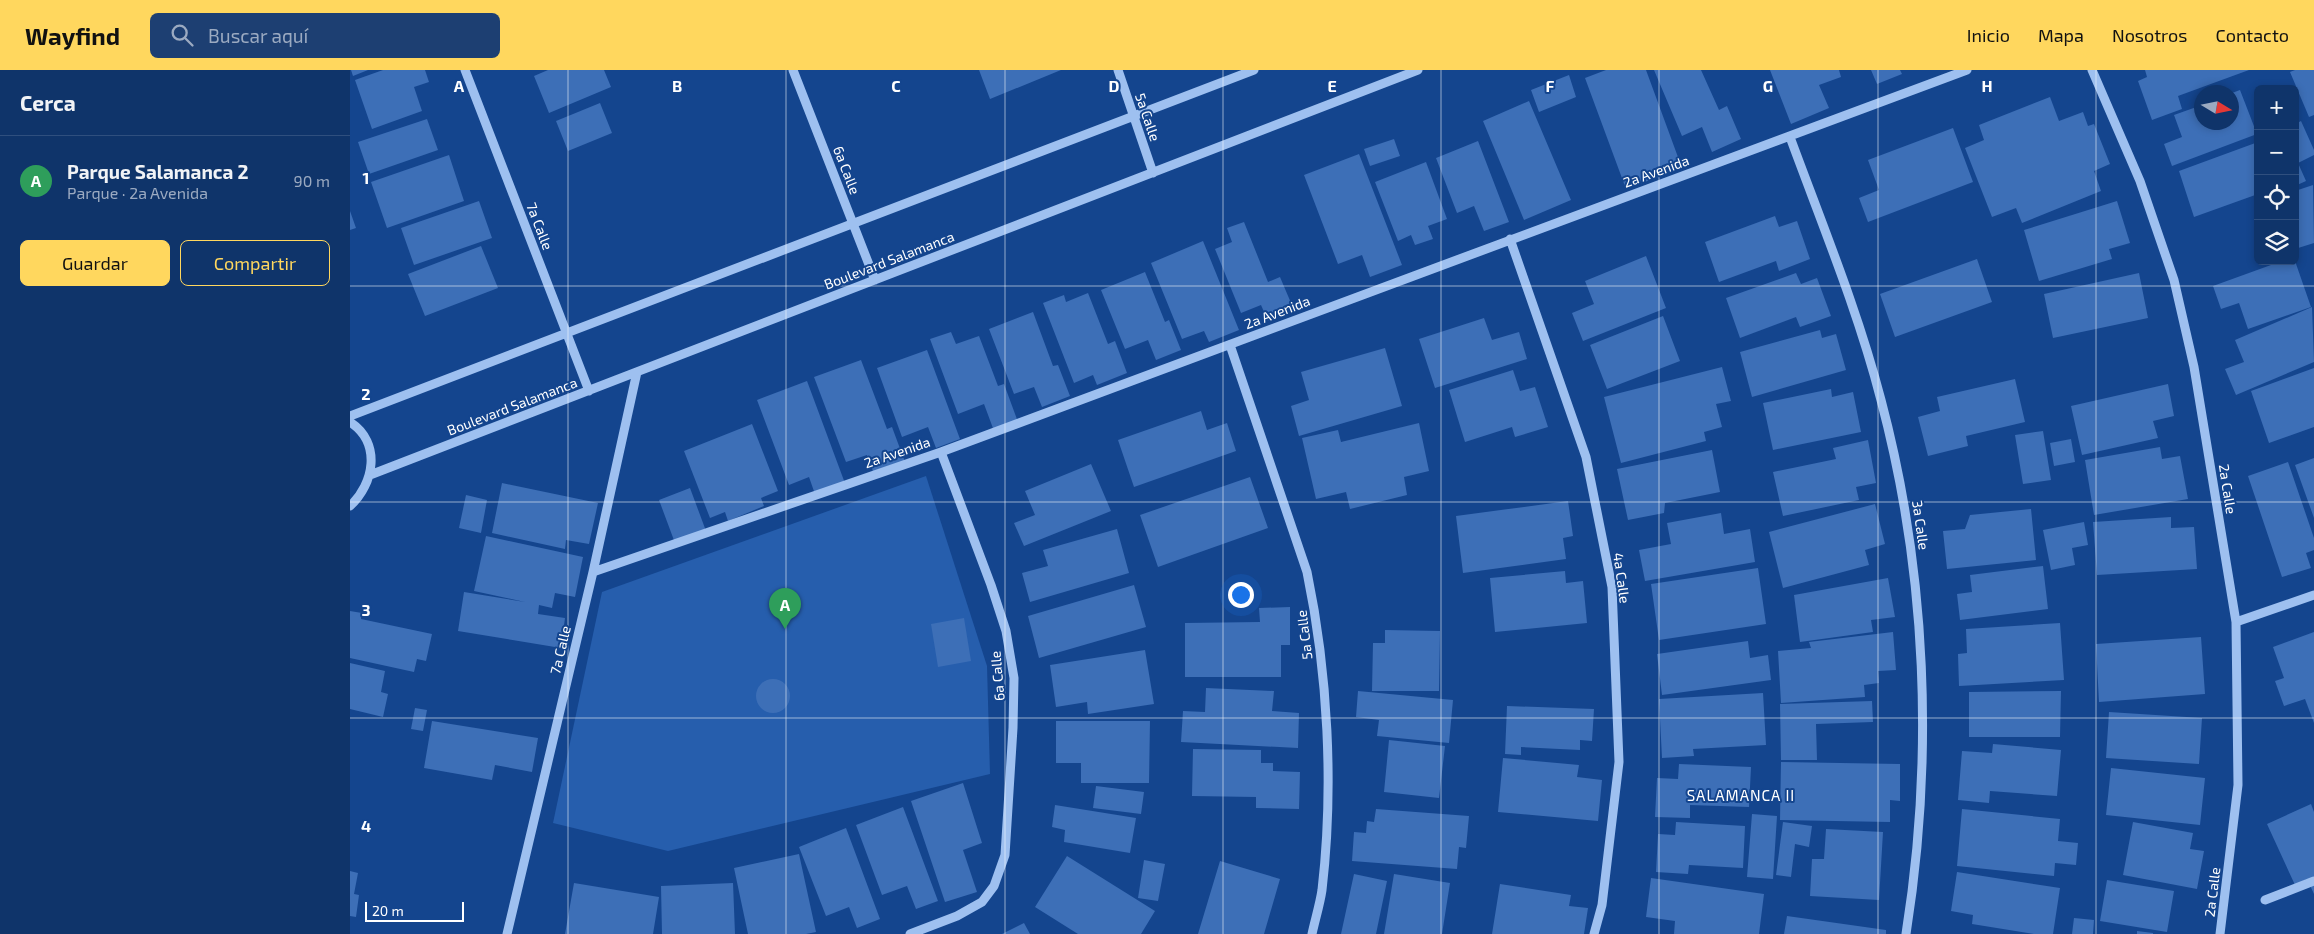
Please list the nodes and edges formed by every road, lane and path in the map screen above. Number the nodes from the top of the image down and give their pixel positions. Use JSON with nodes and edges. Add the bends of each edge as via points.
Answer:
{"nodes":[{"id":1,"x":465,"y":70,"type":"edge"},
{"id":2,"x":793,"y":70,"type":"edge"},
{"id":3,"x":1118,"y":70,"type":"edge"},
{"id":4,"x":1254,"y":70,"type":"edge"},
{"id":5,"x":1418,"y":70,"type":"edge"},
{"id":6,"x":1967,"y":70,"type":"edge"},
{"id":7,"x":2092,"y":70,"type":"edge"},
{"id":8,"x":1133,"y":116,"type":"junction"},
{"id":9,"x":1790,"y":137,"type":"junction"},
{"id":10,"x":1153,"y":173,"type":"junction"},
{"id":11,"x":853,"y":223,"type":"junction"},
{"id":12,"x":1510,"y":239,"type":"junction"},
{"id":13,"x":876,"y":280,"type":"junction"},
{"id":14,"x":566,"y":333,"type":"junction"},
{"id":15,"x":1230,"y":345,"type":"junction"},
{"id":16,"x":637,"y":372,"type":"junction"},
{"id":17,"x":589,"y":391,"type":"junction"},
{"id":18,"x":350,"y":416,"type":"edge"},
{"id":19,"x":350,"y":422,"type":"edge"},
{"id":20,"x":940,"y":452,"type":"junction"},
{"id":21,"x":370,"y":475,"type":"junction"},
{"id":22,"x":350,"y":506,"type":"edge"},
{"id":23,"x":593,"y":572,"type":"junction"},
{"id":24,"x":2314,"y":595,"type":"edge"},
{"id":25,"x":2236,"y":622,"type":"junction"},
{"id":26,"x":2314,"y":881,"type":"edge"},
{"id":27,"x":2265,"y":900,"type":"dead end"},
{"id":28,"x":2221,"y":932,"type":"edge"},
{"id":29,"x":507,"y":934,"type":"edge"},
{"id":30,"x":910,"y":934,"type":"edge"},
{"id":31,"x":1312,"y":934,"type":"edge"},
{"id":32,"x":1594,"y":934,"type":"edge"},
{"id":33,"x":1906,"y":934,"type":"edge"}],
"edges":[{"from":1,"to":14,"type":"street","name":"7a Calle"},
{"from":2,"to":11,"type":"street","name":"6a Calle"},
{"from":3,"to":8,"type":"street","name":"5a Calle"},
{"from":4,"to":8,"type":"street"},
{"from":5,"to":10,"type":"street","name":"Boulevard Salamanca"},
{"from":6,"to":9,"type":"street","name":"2a Avenida"},
{"from":7,"to":25,"type":"street","name":"2a Calle","via":[[2140,181],[2174,280],[2194,367]]},
{"from":8,"to":10,"type":"street","name":"5a Calle"},
{"from":8,"to":11,"type":"street"},
{"from":9,"to":12,"type":"street","name":"2a Avenida"},
{"from":9,"to":33,"type":"street","name":"3a Calle","via":[[1850,300],[1881,400],[1908,520],[1918,626],[1923,742],[1913,889]]},
{"from":10,"to":13,"type":"street","name":"Boulevard Salamanca"},
{"from":11,"to":13,"type":"street","name":"6a Calle"},
{"from":11,"to":14,"type":"street"},
{"from":12,"to":15,"type":"street","name":"2a Avenida"},
{"from":12,"to":32,"type":"street","name":"4a Calle","via":[[1586,457],[1612,587],[1619,762],[1602,905]]},
{"from":13,"to":16,"type":"street","name":"Boulevard Salamanca"},
{"from":14,"to":17,"type":"street","name":"7a Calle"},
{"from":14,"to":18,"type":"street"},
{"from":15,"to":20,"type":"street","name":"2a Avenida"},
{"from":15,"to":31,"type":"street","name":"5a Calle","via":[[1308,572],[1315,607],[1326,708],[1328,806],[1322,891]]},
{"from":16,"to":17,"type":"street","name":"Boulevard Salamanca"},
{"from":16,"to":23,"type":"street","name":"7a Calle"},
{"from":17,"to":21,"type":"street","name":"Boulevard Salamanca"},
{"from":19,"to":21,"type":"street","via":[[362,433],[371,453]]},
{"from":20,"to":23,"type":"street","name":"2a Avenida"},
{"from":20,"to":30,"type":"street","name":"6a Calle","via":[[1006,630],[1014,678],[1013,728],[1005,855],[994,886],[982,902],[957,916]]},
{"from":21,"to":22,"type":"street","via":[[359,497]]},
{"from":23,"to":29,"type":"street","name":"7a Calle"},
{"from":24,"to":25,"type":"street"},
{"from":25,"to":28,"type":"street","name":"2a Calle","via":[[2238,785]]},
{"from":26,"to":27,"type":"street"}]}
